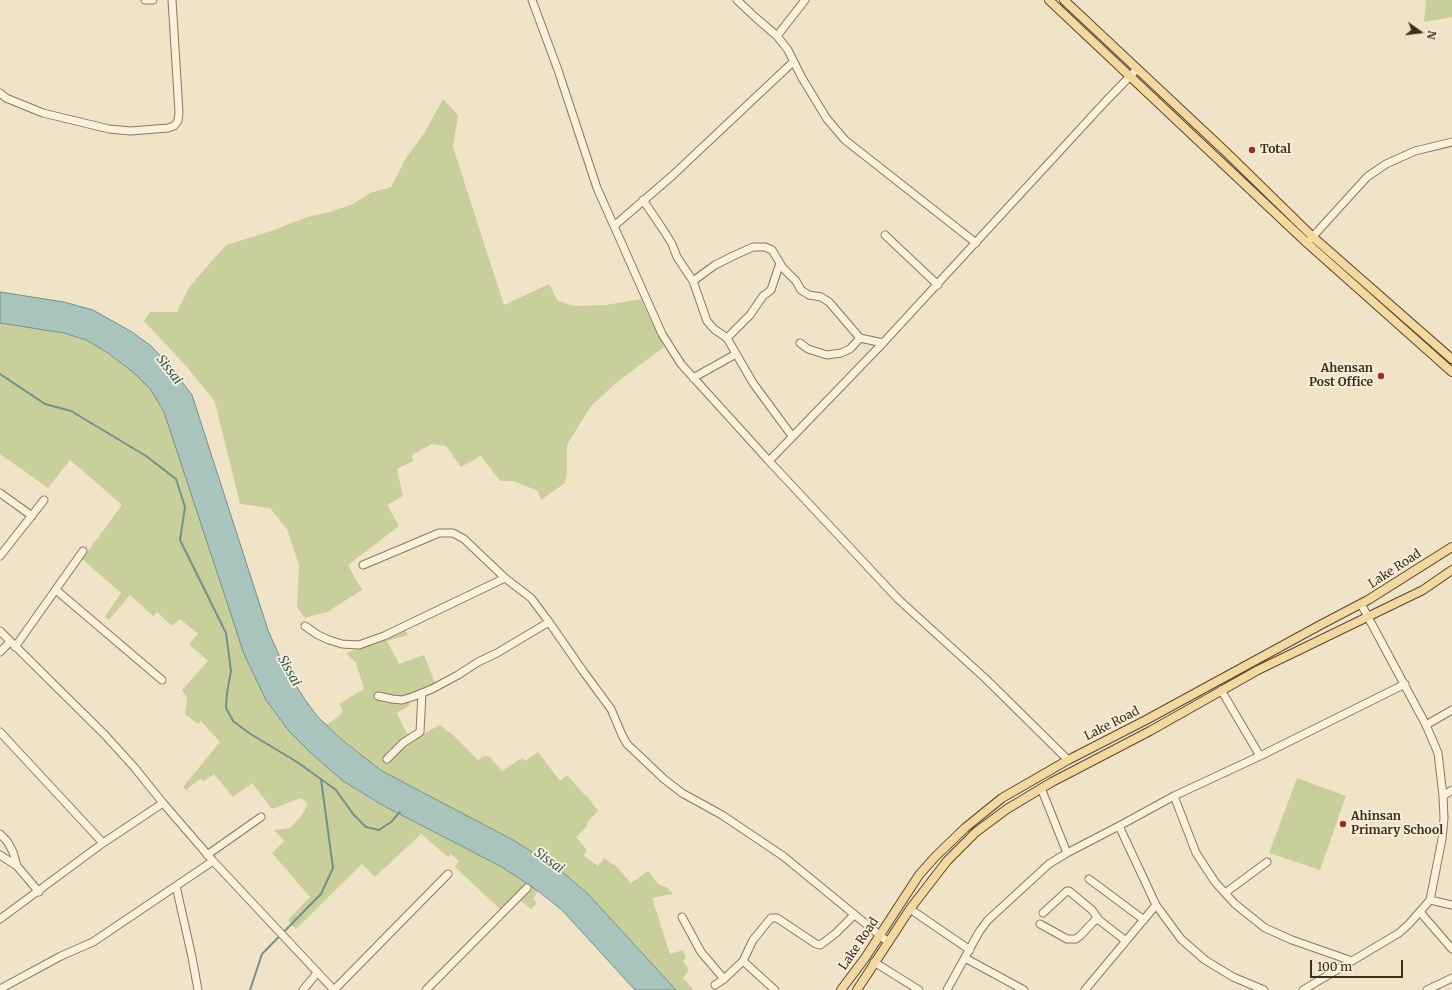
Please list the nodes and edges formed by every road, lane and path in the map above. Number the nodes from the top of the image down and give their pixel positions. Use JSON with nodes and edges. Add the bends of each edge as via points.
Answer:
{"nodes":[{"id":1,"x":145,"y":0,"type":"edge"},
{"id":2,"x":153,"y":0,"type":"edge"},
{"id":3,"x":172,"y":0,"type":"edge"},
{"id":4,"x":532,"y":0,"type":"edge"},
{"id":5,"x":737,"y":0,"type":"edge"},
{"id":6,"x":805,"y":0,"type":"edge"},
{"id":7,"x":1049,"y":0,"type":"edge"},
{"id":8,"x":1064,"y":0,"type":"edge"},
{"id":9,"x":777,"y":36,"type":"junction"},
{"id":10,"x":793,"y":62,"type":"junction"},
{"id":11,"x":1137,"y":69,"type":"junction"},
{"id":12,"x":1131,"y":76,"type":"junction"},
{"id":13,"x":0,"y":93,"type":"edge"},
{"id":14,"x":1452,"y":142,"type":"edge"},
{"id":15,"x":643,"y":200,"type":"junction"},
{"id":16,"x":614,"y":226,"type":"junction"},
{"id":17,"x":885,"y":235,"type":"dead end"},
{"id":18,"x":1313,"y":237,"type":"junction"},
{"id":19,"x":976,"y":243,"type":"junction"},
{"id":20,"x":1307,"y":243,"type":"junction"},
{"id":21,"x":780,"y":264,"type":"junction"},
{"id":22,"x":693,"y":281,"type":"junction"},
{"id":23,"x":938,"y":284,"type":"junction"},
{"id":24,"x":727,"y":338,"type":"junction"},
{"id":25,"x":860,"y":338,"type":"junction"},
{"id":26,"x":800,"y":342,"type":"dead end"},
{"id":27,"x":884,"y":343,"type":"junction"},
{"id":28,"x":736,"y":354,"type":"junction"},
{"id":29,"x":1452,"y":360,"type":"edge"},
{"id":30,"x":1452,"y":372,"type":"edge"},
{"id":31,"x":693,"y":378,"type":"junction"},
{"id":32,"x":792,"y":436,"type":"junction"},
{"id":33,"x":769,"y":460,"type":"junction"},
{"id":34,"x":0,"y":493,"type":"edge"},
{"id":35,"x":44,"y":500,"type":"dead end"},
{"id":36,"x":32,"y":516,"type":"junction"},
{"id":37,"x":1452,"y":547,"type":"edge"},
{"id":38,"x":83,"y":551,"type":"dead end"},
{"id":39,"x":0,"y":556,"type":"edge"},
{"id":40,"x":363,"y":565,"type":"dead end"},
{"id":41,"x":1452,"y":570,"type":"edge"},
{"id":42,"x":505,"y":578,"type":"junction"},
{"id":43,"x":56,"y":590,"type":"junction"},
{"id":44,"x":1361,"y":604,"type":"junction"},
{"id":45,"x":1368,"y":616,"type":"junction"},
{"id":46,"x":549,"y":622,"type":"junction"},
{"id":47,"x":305,"y":626,"type":"dead end"},
{"id":48,"x":0,"y":631,"type":"edge"},
{"id":49,"x":12,"y":645,"type":"junction"},
{"id":50,"x":0,"y":652,"type":"edge"},
{"id":51,"x":162,"y":680,"type":"dead end"},
{"id":52,"x":1405,"y":684,"type":"junction"},
{"id":53,"x":1221,"y":690,"type":"junction"},
{"id":54,"x":422,"y":693,"type":"junction"},
{"id":55,"x":378,"y":696,"type":"dead end"},
{"id":56,"x":1452,"y":710,"type":"edge"},
{"id":57,"x":1426,"y":725,"type":"junction"},
{"id":58,"x":0,"y":732,"type":"edge"},
{"id":59,"x":1260,"y":756,"type":"junction"},
{"id":60,"x":387,"y":759,"type":"dead end"},
{"id":61,"x":1068,"y":760,"type":"junction"},
{"id":62,"x":1041,"y":788,"type":"junction"},
{"id":63,"x":1452,"y":790,"type":"edge"},
{"id":64,"x":1174,"y":796,"type":"junction"},
{"id":65,"x":1443,"y":796,"type":"junction"},
{"id":66,"x":163,"y":803,"type":"junction"},
{"id":67,"x":261,"y":817,"type":"dead end"},
{"id":68,"x":1119,"y":826,"type":"junction"},
{"id":69,"x":0,"y":834,"type":"edge"},
{"id":70,"x":103,"y":843,"type":"junction"},
{"id":71,"x":1067,"y":852,"type":"junction"},
{"id":72,"x":0,"y":855,"type":"edge"},
{"id":73,"x":207,"y":855,"type":"junction"},
{"id":74,"x":212,"y":861,"type":"junction"},
{"id":75,"x":1268,"y":862,"type":"dead end"},
{"id":76,"x":17,"y":866,"type":"junction"},
{"id":77,"x":448,"y":874,"type":"dead end"},
{"id":78,"x":1089,"y":879,"type":"dead end"},
{"id":79,"x":176,"y":886,"type":"junction"},
{"id":80,"x":528,"y":888,"type":"dead end"},
{"id":81,"x":39,"y":892,"type":"junction"},
{"id":82,"x":1225,"y":893,"type":"junction"},
{"id":83,"x":1430,"y":900,"type":"junction"},
{"id":84,"x":1156,"y":905,"type":"junction"},
{"id":85,"x":1452,"y":905,"type":"edge"},
{"id":86,"x":910,"y":909,"type":"junction"},
{"id":87,"x":1420,"y":912,"type":"junction"},
{"id":88,"x":1043,"y":914,"type":"dead end"},
{"id":89,"x":854,"y":915,"type":"junction"},
{"id":90,"x":682,"y":917,"type":"dead end"},
{"id":91,"x":0,"y":920,"type":"edge"},
{"id":92,"x":1099,"y":920,"type":"junction"},
{"id":93,"x":1144,"y":920,"type":"junction"},
{"id":94,"x":1040,"y":924,"type":"dead end"},
{"id":95,"x":880,"y":936,"type":"junction"},
{"id":96,"x":1126,"y":941,"type":"junction"},
{"id":97,"x":888,"y":942,"type":"junction"},
{"id":98,"x":1452,"y":949,"type":"edge"},
{"id":99,"x":970,"y":950,"type":"junction"},
{"id":100,"x":965,"y":958,"type":"junction"},
{"id":101,"x":743,"y":961,"type":"junction"},
{"id":102,"x":1352,"y":961,"type":"junction"},
{"id":103,"x":874,"y":962,"type":"junction"},
{"id":104,"x":317,"y":973,"type":"junction"},
{"id":105,"x":1452,"y":978,"type":"edge"},
{"id":106,"x":724,"y":979,"type":"junction"},
{"id":107,"x":714,"y":985,"type":"dead end"},
{"id":108,"x":0,"y":989,"type":"edge"},
{"id":109,"x":198,"y":990,"type":"edge"},
{"id":110,"x":303,"y":990,"type":"edge"},
{"id":111,"x":334,"y":990,"type":"edge"},
{"id":112,"x":426,"y":990,"type":"edge"},
{"id":113,"x":775,"y":990,"type":"edge"},
{"id":114,"x":841,"y":990,"type":"edge"},
{"id":115,"x":856,"y":990,"type":"edge"},
{"id":116,"x":919,"y":990,"type":"edge"},
{"id":117,"x":947,"y":990,"type":"edge"},
{"id":118,"x":1024,"y":990,"type":"edge"},
{"id":119,"x":1085,"y":990,"type":"edge"},
{"id":120,"x":1264,"y":990,"type":"edge"},
{"id":121,"x":1303,"y":990,"type":"edge"},
{"id":122,"x":1427,"y":990,"type":"edge"}],
"edges":[{"from":1,"to":2,"type":"street"},
{"from":3,"to":13,"type":"street","via":[[179,112],[178,121],[174,126],[131,131],[109,129],[43,113],[6,98]]},
{"from":4,"to":16,"type":"street","via":[[597,188]]},
{"from":5,"to":9,"type":"street"},
{"from":6,"to":9,"type":"street"},
{"from":7,"to":12,"type":"main road"},
{"from":8,"to":11,"type":"main road"},
{"from":9,"to":10,"type":"street","via":[[788,50]]},
{"from":10,"to":15,"type":"street"},
{"from":10,"to":19,"type":"street","via":[[820,110],[845,140]]},
{"from":11,"to":12,"type":"street"},
{"from":11,"to":18,"type":"main road"},
{"from":12,"to":19,"type":"street"},
{"from":12,"to":20,"type":"main road"},
{"from":14,"to":18,"type":"street","via":[[1414,151],[1386,164],[1367,177]]},
{"from":15,"to":16,"type":"street"},
{"from":15,"to":22,"type":"street"},
{"from":16,"to":31,"type":"street","via":[[662,334]]},
{"from":17,"to":23,"type":"street"},
{"from":18,"to":20,"type":"street"},
{"from":18,"to":29,"type":"main road"},
{"from":19,"to":23,"type":"street"},
{"from":20,"to":30,"type":"main road"},
{"from":21,"to":22,"type":"street","via":[[772,250],[754,247],[715,265]]},
{"from":21,"to":24,"type":"street","via":[[771,290]]},
{"from":21,"to":25,"type":"street","via":[[801,290],[829,302]]},
{"from":22,"to":24,"type":"street","via":[[707,321]]},
{"from":23,"to":27,"type":"street"},
{"from":24,"to":28,"type":"street"},
{"from":25,"to":26,"type":"street","via":[[850,349],[827,355],[808,349]]},
{"from":25,"to":27,"type":"street"},
{"from":27,"to":32,"type":"street"},
{"from":28,"to":31,"type":"street"},
{"from":28,"to":32,"type":"street","via":[[768,405]]},
{"from":31,"to":33,"type":"street"},
{"from":32,"to":33,"type":"street"},
{"from":33,"to":61,"type":"street","via":[[898,599],[986,679]]},
{"from":34,"to":36,"type":"street"},
{"from":35,"to":36,"type":"street"},
{"from":36,"to":39,"type":"street"},
{"from":37,"to":44,"type":"main road","name":"Lake Road"},
{"from":38,"to":43,"type":"street"},
{"from":40,"to":42,"type":"street","via":[[439,533],[453,533],[464,539]]},
{"from":41,"to":45,"type":"main road","name":"Lake Road","via":[[1423,590]]},
{"from":42,"to":46,"type":"street","via":[[531,598]]},
{"from":42,"to":47,"type":"street","via":[[384,636],[359,645],[329,640]]},
{"from":43,"to":49,"type":"street"},
{"from":43,"to":51,"type":"street"},
{"from":44,"to":45,"type":"street"},
{"from":44,"to":61,"type":"main road","name":"Lake Road"},
{"from":45,"to":52,"type":"street"},
{"from":45,"to":53,"type":"main road","name":"Lake Road"},
{"from":46,"to":54,"type":"street"},
{"from":46,"to":89,"type":"street","via":[[611,709],[622,735],[632,749],[682,793],[762,841]]},
{"from":48,"to":49,"type":"street"},
{"from":49,"to":50,"type":"street"},
{"from":49,"to":66,"type":"street","via":[[105,735]]},
{"from":52,"to":57,"type":"street"},
{"from":52,"to":59,"type":"street"},
{"from":53,"to":59,"type":"street"},
{"from":53,"to":62,"type":"main road","name":"Lake Road","via":[[1150,731]]},
{"from":54,"to":55,"type":"street","via":[[402,700]]},
{"from":54,"to":60,"type":"street","via":[[420,732],[403,743]]},
{"from":56,"to":57,"type":"street"},
{"from":57,"to":65,"type":"street","via":[[1438,753]]},
{"from":58,"to":70,"type":"street"},
{"from":59,"to":64,"type":"street"},
{"from":61,"to":95,"type":"main road","name":"Lake Road","via":[[1002,798],[965,828],[919,875]]},
{"from":62,"to":71,"type":"street"},
{"from":62,"to":86,"type":"main road","name":"Lake Road","via":[[976,832],[947,861]]},
{"from":63,"to":65,"type":"street"},
{"from":64,"to":68,"type":"street"},
{"from":64,"to":82,"type":"street","via":[[1196,853],[1205,869]]},
{"from":65,"to":83,"type":"street","via":[[1442,839]]},
{"from":66,"to":70,"type":"street"},
{"from":66,"to":73,"type":"street"},
{"from":67,"to":73,"type":"street"},
{"from":68,"to":71,"type":"street"},
{"from":68,"to":84,"type":"street"},
{"from":69,"to":76,"type":"street","via":[[7,842]]},
{"from":70,"to":81,"type":"street"},
{"from":71,"to":99,"type":"street","via":[[1049,864],[988,920]]},
{"from":72,"to":76,"type":"street"},
{"from":73,"to":74,"type":"street"},
{"from":74,"to":79,"type":"street"},
{"from":74,"to":104,"type":"street"},
{"from":75,"to":82,"type":"street"},
{"from":76,"to":81,"type":"street"},
{"from":77,"to":111,"type":"street"},
{"from":78,"to":93,"type":"street"},
{"from":79,"to":108,"type":"street","via":[[93,942]]},
{"from":79,"to":109,"type":"street"},
{"from":80,"to":112,"type":"street"},
{"from":81,"to":91,"type":"street"},
{"from":82,"to":102,"type":"street","via":[[1265,928]]},
{"from":83,"to":85,"type":"street"},
{"from":83,"to":87,"type":"street"},
{"from":84,"to":93,"type":"street"},
{"from":84,"to":120,"type":"street","via":[[1181,939],[1205,960],[1232,977]]},
{"from":86,"to":97,"type":"main road","name":"Lake Road"},
{"from":86,"to":99,"type":"street"},
{"from":87,"to":98,"type":"street"},
{"from":87,"to":102,"type":"street","via":[[1399,933]]},
{"from":88,"to":92,"type":"street","via":[[1069,891],[1092,910]]},
{"from":89,"to":95,"type":"street"},
{"from":89,"to":101,"type":"street","via":[[820,945],[778,918],[771,918],[753,940]]},
{"from":90,"to":106,"type":"street","via":[[701,952]]},
{"from":92,"to":94,"type":"street","via":[[1095,920],[1076,939],[1067,938]]},
{"from":92,"to":96,"type":"street"},
{"from":93,"to":96,"type":"street"},
{"from":95,"to":97,"type":"street"},
{"from":95,"to":114,"type":"main road","name":"Lake Road"},
{"from":96,"to":119,"type":"street"},
{"from":97,"to":103,"type":"main road","name":"Lake Road"},
{"from":99,"to":100,"type":"street"},
{"from":100,"to":117,"type":"street"},
{"from":100,"to":118,"type":"street"},
{"from":101,"to":106,"type":"street"},
{"from":101,"to":113,"type":"street"},
{"from":102,"to":121,"type":"street"},
{"from":103,"to":115,"type":"main road","name":"Lake Road"},
{"from":103,"to":116,"type":"street"},
{"from":104,"to":110,"type":"street"},
{"from":104,"to":111,"type":"street"},
{"from":105,"to":122,"type":"street"},
{"from":106,"to":107,"type":"street"}]}
